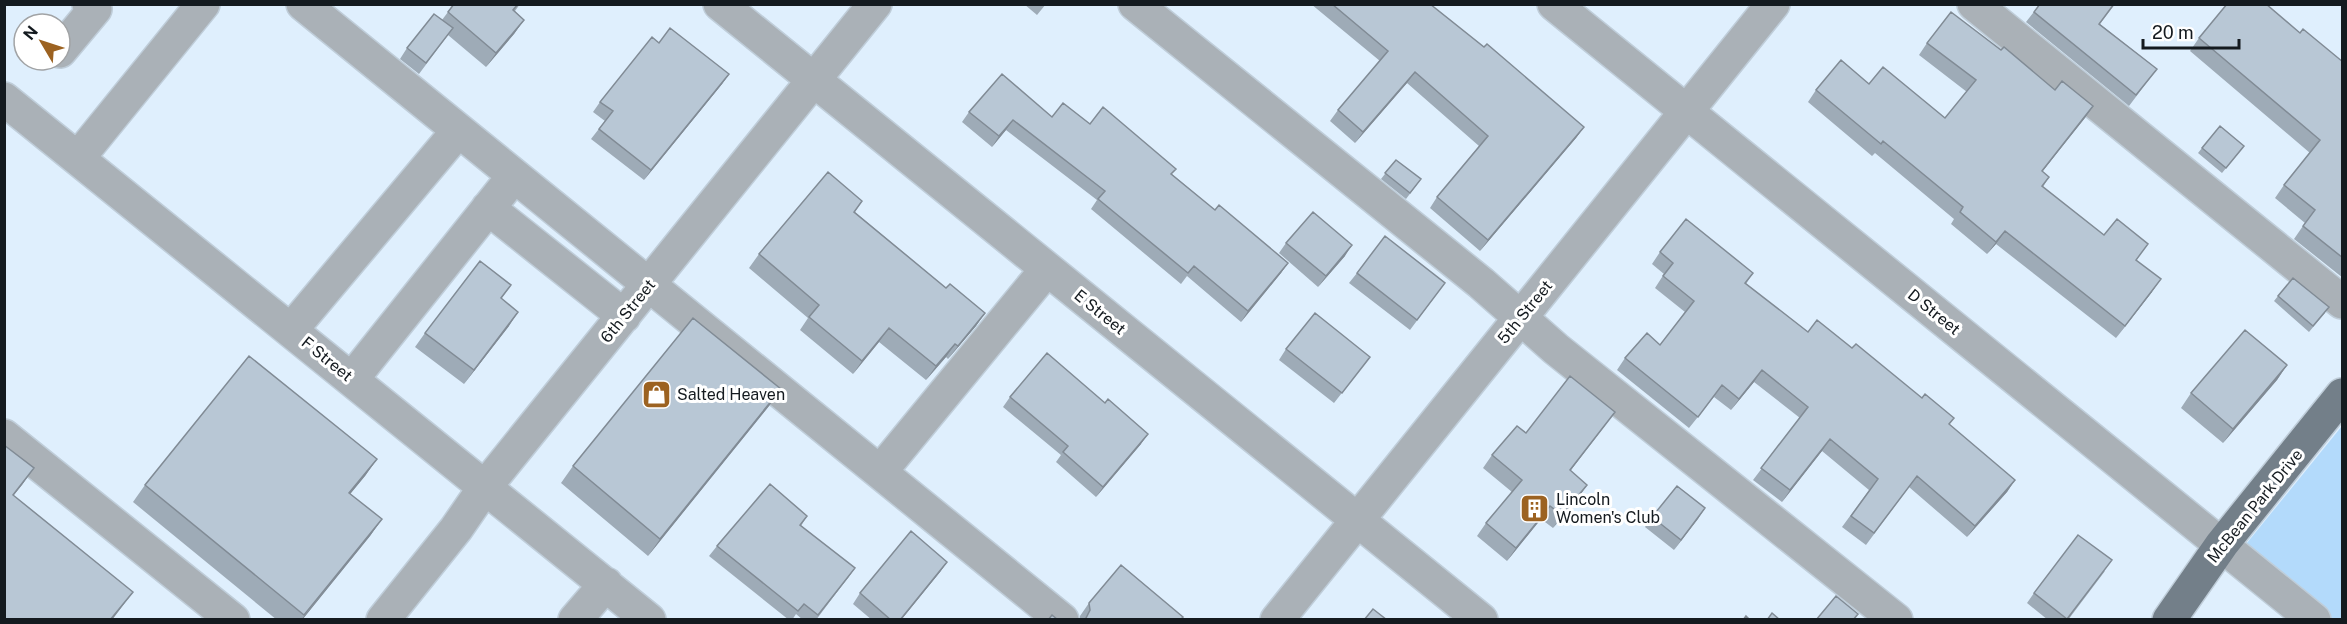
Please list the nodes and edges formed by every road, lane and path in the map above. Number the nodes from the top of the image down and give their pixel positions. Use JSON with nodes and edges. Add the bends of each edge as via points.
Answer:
{"nodes":[{"id":1,"x":89,"y":4,"type":"edge"},
{"id":2,"x":203,"y":4,"type":"edge"},
{"id":3,"x":303,"y":4,"type":"edge"},
{"id":4,"x":720,"y":4,"type":"edge"},
{"id":5,"x":875,"y":4,"type":"edge"},
{"id":6,"x":1135,"y":4,"type":"edge"},
{"id":7,"x":1554,"y":4,"type":"edge"},
{"id":8,"x":1773,"y":4,"type":"edge"},
{"id":9,"x":1974,"y":4,"type":"edge"},
{"id":10,"x":72,"y":37,"type":"edge"},
{"id":11,"x":814,"y":81,"type":"junction"},
{"id":12,"x":4,"y":99,"type":"edge"},
{"id":13,"x":1686,"y":112,"type":"junction"},
{"id":14,"x":458,"y":131,"type":"junction"},
{"id":15,"x":78,"y":158,"type":"junction"},
{"id":16,"x":514,"y":176,"type":"junction"},
{"id":17,"x":488,"y":208,"type":"junction"},
{"id":18,"x":1047,"y":269,"type":"junction"},
{"id":19,"x":649,"y":285,"type":"junction"},
{"id":20,"x":2343,"y":302,"type":"edge"},
{"id":21,"x":624,"y":316,"type":"junction"},
{"id":22,"x":1520,"y":318,"type":"junction"},
{"id":23,"x":291,"y":330,"type":"junction"},
{"id":24,"x":352,"y":379,"type":"junction"},
{"id":25,"x":2343,"y":394,"type":"edge"},
{"id":26,"x":4,"y":436,"type":"edge"},
{"id":27,"x":880,"y":472,"type":"junction"},
{"id":28,"x":485,"y":487,"type":"junction"},
{"id":29,"x":1357,"y":520,"type":"junction"},
{"id":30,"x":2222,"y":544,"type":"junction"},
{"id":31,"x":606,"y":584,"type":"junction"},
{"id":32,"x":233,"y":620,"type":"edge"},
{"id":33,"x":383,"y":620,"type":"edge"},
{"id":34,"x":575,"y":620,"type":"edge"},
{"id":35,"x":649,"y":620,"type":"edge"},
{"id":36,"x":1062,"y":620,"type":"edge"},
{"id":37,"x":1277,"y":620,"type":"edge"},
{"id":38,"x":1480,"y":620,"type":"edge"},
{"id":39,"x":1896,"y":620,"type":"edge"},
{"id":40,"x":2169,"y":620,"type":"edge"},
{"id":41,"x":2314,"y":620,"type":"edge"}],
"edges":[{"from":1,"to":10,"type":"street","via":[[95,9]]},
{"from":2,"to":15,"type":"street"},
{"from":3,"to":14,"type":"street"},
{"from":4,"to":11,"type":"street","name":"E Street"},
{"from":5,"to":11,"type":"street","name":"6th Street"},
{"from":6,"to":22,"type":"street"},
{"from":7,"to":13,"type":"street","name":"D Street"},
{"from":8,"to":13,"type":"street","name":"5th Street"},
{"from":9,"to":20,"type":"street"},
{"from":11,"to":18,"type":"street","name":"E Street"},
{"from":11,"to":19,"type":"street","name":"6th Street"},
{"from":12,"to":15,"type":"street","name":"F Street"},
{"from":13,"to":22,"type":"street","name":"5th Street"},
{"from":13,"to":30,"type":"street","name":"D Street"},
{"from":14,"to":16,"type":"street"},
{"from":14,"to":23,"type":"street"},
{"from":15,"to":23,"type":"street","name":"F Street"},
{"from":16,"to":17,"type":"street"},
{"from":16,"to":19,"type":"street"},
{"from":17,"to":21,"type":"street"},
{"from":17,"to":24,"type":"street"},
{"from":18,"to":27,"type":"street"},
{"from":18,"to":29,"type":"street","name":"E Street"},
{"from":19,"to":21,"type":"street","name":"6th Street"},
{"from":19,"to":27,"type":"street"},
{"from":21,"to":28,"type":"street","name":"6th Street"},
{"from":22,"to":29,"type":"street","name":"5th Street"},
{"from":22,"to":39,"type":"street"},
{"from":23,"to":24,"type":"street","name":"F Street"},
{"from":24,"to":28,"type":"street","name":"F Street"},
{"from":25,"to":30,"type":"main road","name":"McBean Park Drive"},
{"from":26,"to":32,"type":"street"},
{"from":27,"to":36,"type":"street"},
{"from":28,"to":31,"type":"street","name":"F Street"},
{"from":28,"to":33,"type":"street","name":"6th Street"},
{"from":29,"to":37,"type":"street","name":"5th Street"},
{"from":29,"to":38,"type":"street","name":"E Street"},
{"from":30,"to":40,"type":"main road","name":"McBean Park Drive"},
{"from":30,"to":41,"type":"street","name":"D Street"},
{"from":31,"to":34,"type":"street"},
{"from":31,"to":35,"type":"street","name":"F Street"}]}
